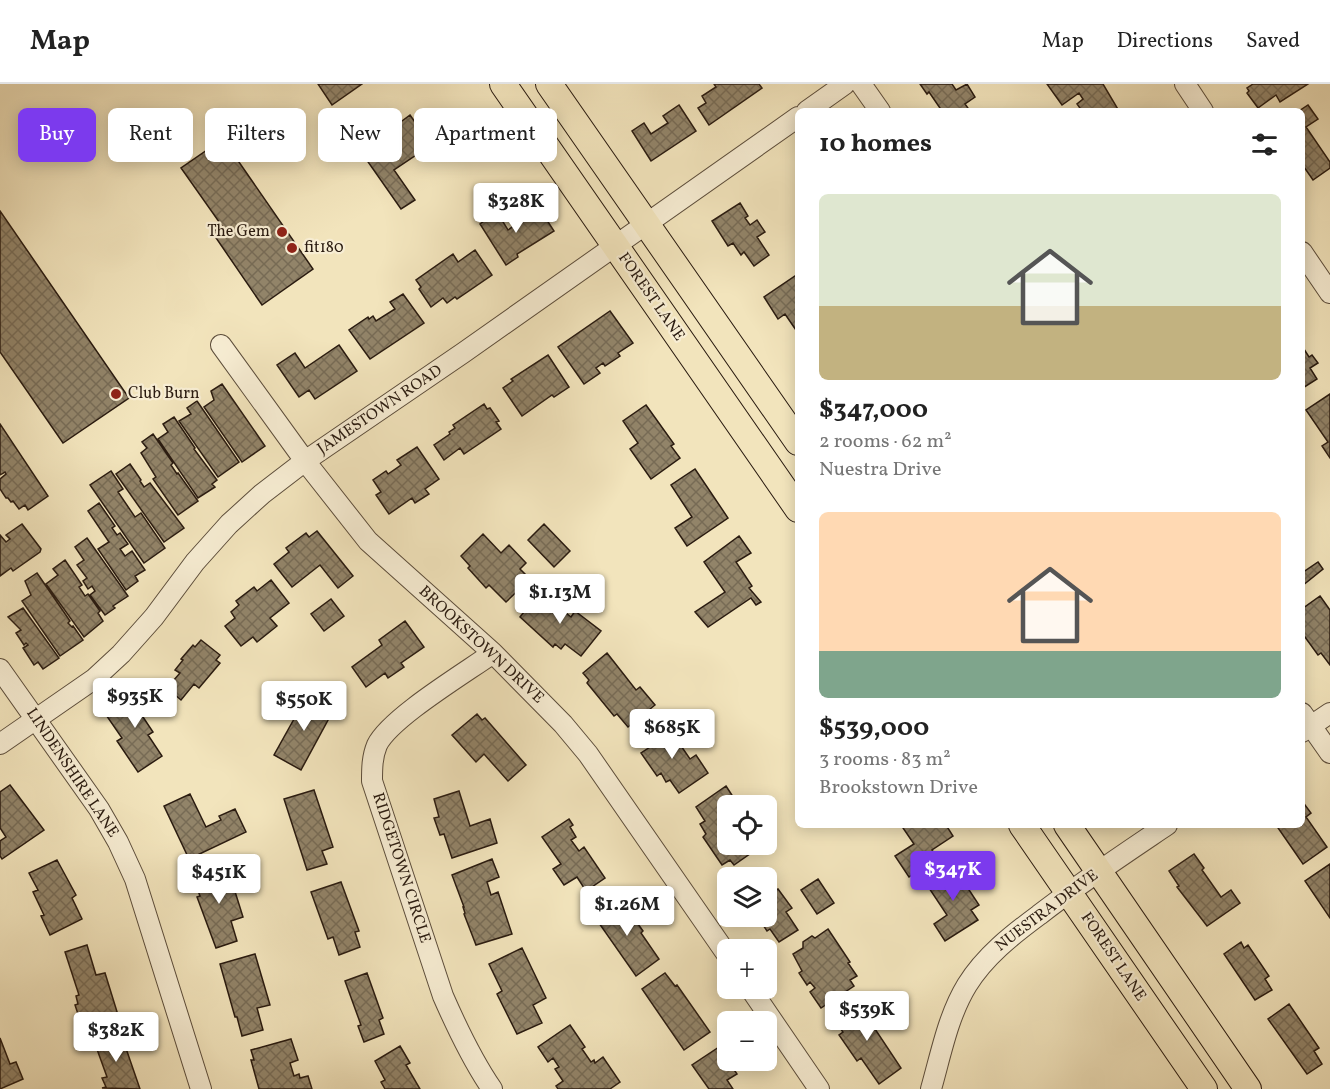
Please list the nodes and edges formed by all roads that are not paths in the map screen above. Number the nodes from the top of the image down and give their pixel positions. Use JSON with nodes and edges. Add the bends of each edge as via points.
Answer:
{"nodes":[{"id":1,"x":549,"y":84,"type":"edge"},
{"id":2,"x":845,"y":84,"type":"edge"},
{"id":3,"x":861,"y":84,"type":"edge"},
{"id":4,"x":1185,"y":84,"type":"edge"},
{"id":5,"x":517,"y":89,"type":"edge"},
{"id":6,"x":811,"y":108,"type":"edge"},
{"id":7,"x":878,"y":108,"type":"edge"},
{"id":8,"x":1201,"y":108,"type":"edge"},
{"id":9,"x":795,"y":119,"type":"edge"},
{"id":10,"x":646,"y":225,"type":"junction"},
{"id":11,"x":615,"y":246,"type":"junction"},
{"id":12,"x":1305,"y":256,"type":"edge"},
{"id":13,"x":1330,"y":293,"type":"edge"},
{"id":14,"x":221,"y":345,"type":"dead end"},
{"id":15,"x":795,"y":438,"type":"edge"},
{"id":16,"x":305,"y":461,"type":"junction"},
{"id":17,"x":795,"y":505,"type":"edge"},
{"id":18,"x":493,"y":653,"type":"junction"},
{"id":19,"x":0,"y":669,"type":"edge"},
{"id":20,"x":1330,"y":712,"type":"edge"},
{"id":21,"x":37,"y":719,"type":"junction"},
{"id":22,"x":1305,"y":724,"type":"edge"},
{"id":23,"x":0,"y":744,"type":"edge"},
{"id":24,"x":1330,"y":753,"type":"edge"},
{"id":25,"x":1024,"y":828,"type":"edge"},
{"id":26,"x":1069,"y":828,"type":"edge"},
{"id":27,"x":1163,"y":828,"type":"edge"},
{"id":28,"x":1099,"y":871,"type":"junction"},
{"id":29,"x":1069,"y":892,"type":"junction"},
{"id":30,"x":717,"y":940,"type":"edge"},
{"id":31,"x":758,"y":999,"type":"edge"},
{"id":32,"x":1223,"y":1053,"type":"junction"},
{"id":33,"x":1198,"y":1082,"type":"edge"},
{"id":34,"x":201,"y":1089,"type":"edge"},
{"id":35,"x":492,"y":1089,"type":"edge"},
{"id":36,"x":819,"y":1089,"type":"edge"},
{"id":37,"x":931,"y":1089,"type":"edge"},
{"id":38,"x":1248,"y":1089,"type":"edge"}],
"edges":[{"from":1,"to":10,"type":"main road"},
{"from":2,"to":6,"type":"street"},
{"from":3,"to":7,"type":"street"},
{"from":4,"to":8,"type":"street"},
{"from":5,"to":11,"type":"main road","name":"FOREST LANE"},
{"from":9,"to":10,"type":"street","name":"JAMESTOWN ROAD"},
{"from":10,"to":11,"type":"street","name":"JAMESTOWN ROAD"},
{"from":10,"to":15,"type":"main road"},
{"from":11,"to":16,"type":"street","name":"JAMESTOWN ROAD"},
{"from":11,"to":17,"type":"main road","name":"FOREST LANE"},
{"from":12,"to":13,"type":"street"},
{"from":14,"to":16,"type":"street","name":"BROOKSTOWN DRIVE"},
{"from":16,"to":18,"type":"street","name":"BROOKSTOWN DRIVE","via":[[368,541]]},
{"from":16,"to":21,"type":"street","name":"JAMESTOWN ROAD","via":[[229,524],[121,654],[94,679]]},
{"from":18,"to":30,"type":"street","name":"BROOKSTOWN DRIVE","via":[[588,754]]},
{"from":18,"to":35,"type":"street","name":"RIDGETOWN CIRCLE","via":[[393,724],[378,744],[372,764],[372,781],[443,996]]},
{"from":19,"to":21,"type":"street","name":"LINDENSHIRE LANE"},
{"from":20,"to":22,"type":"street"},
{"from":21,"to":23,"type":"street","name":"JAMESTOWN ROAD"},
{"from":21,"to":34,"type":"street","name":"LINDENSHIRE LANE","via":[[123,851]]},
{"from":22,"to":24,"type":"street"},
{"from":25,"to":29,"type":"main road","name":"FOREST LANE"},
{"from":26,"to":28,"type":"main road"},
{"from":27,"to":28,"type":"street","name":"NUESTRA DRIVE"},
{"from":28,"to":29,"type":"street","name":"NUESTRA DRIVE"},
{"from":28,"to":32,"type":"main road"},
{"from":29,"to":33,"type":"main road","name":"FOREST LANE"},
{"from":29,"to":37,"type":"street","name":"NUESTRA DRIVE","via":[[978,968],[959,999]]},
{"from":31,"to":36,"type":"street"},
{"from":32,"to":33,"type":"main road"},
{"from":32,"to":38,"type":"main road"}]}
